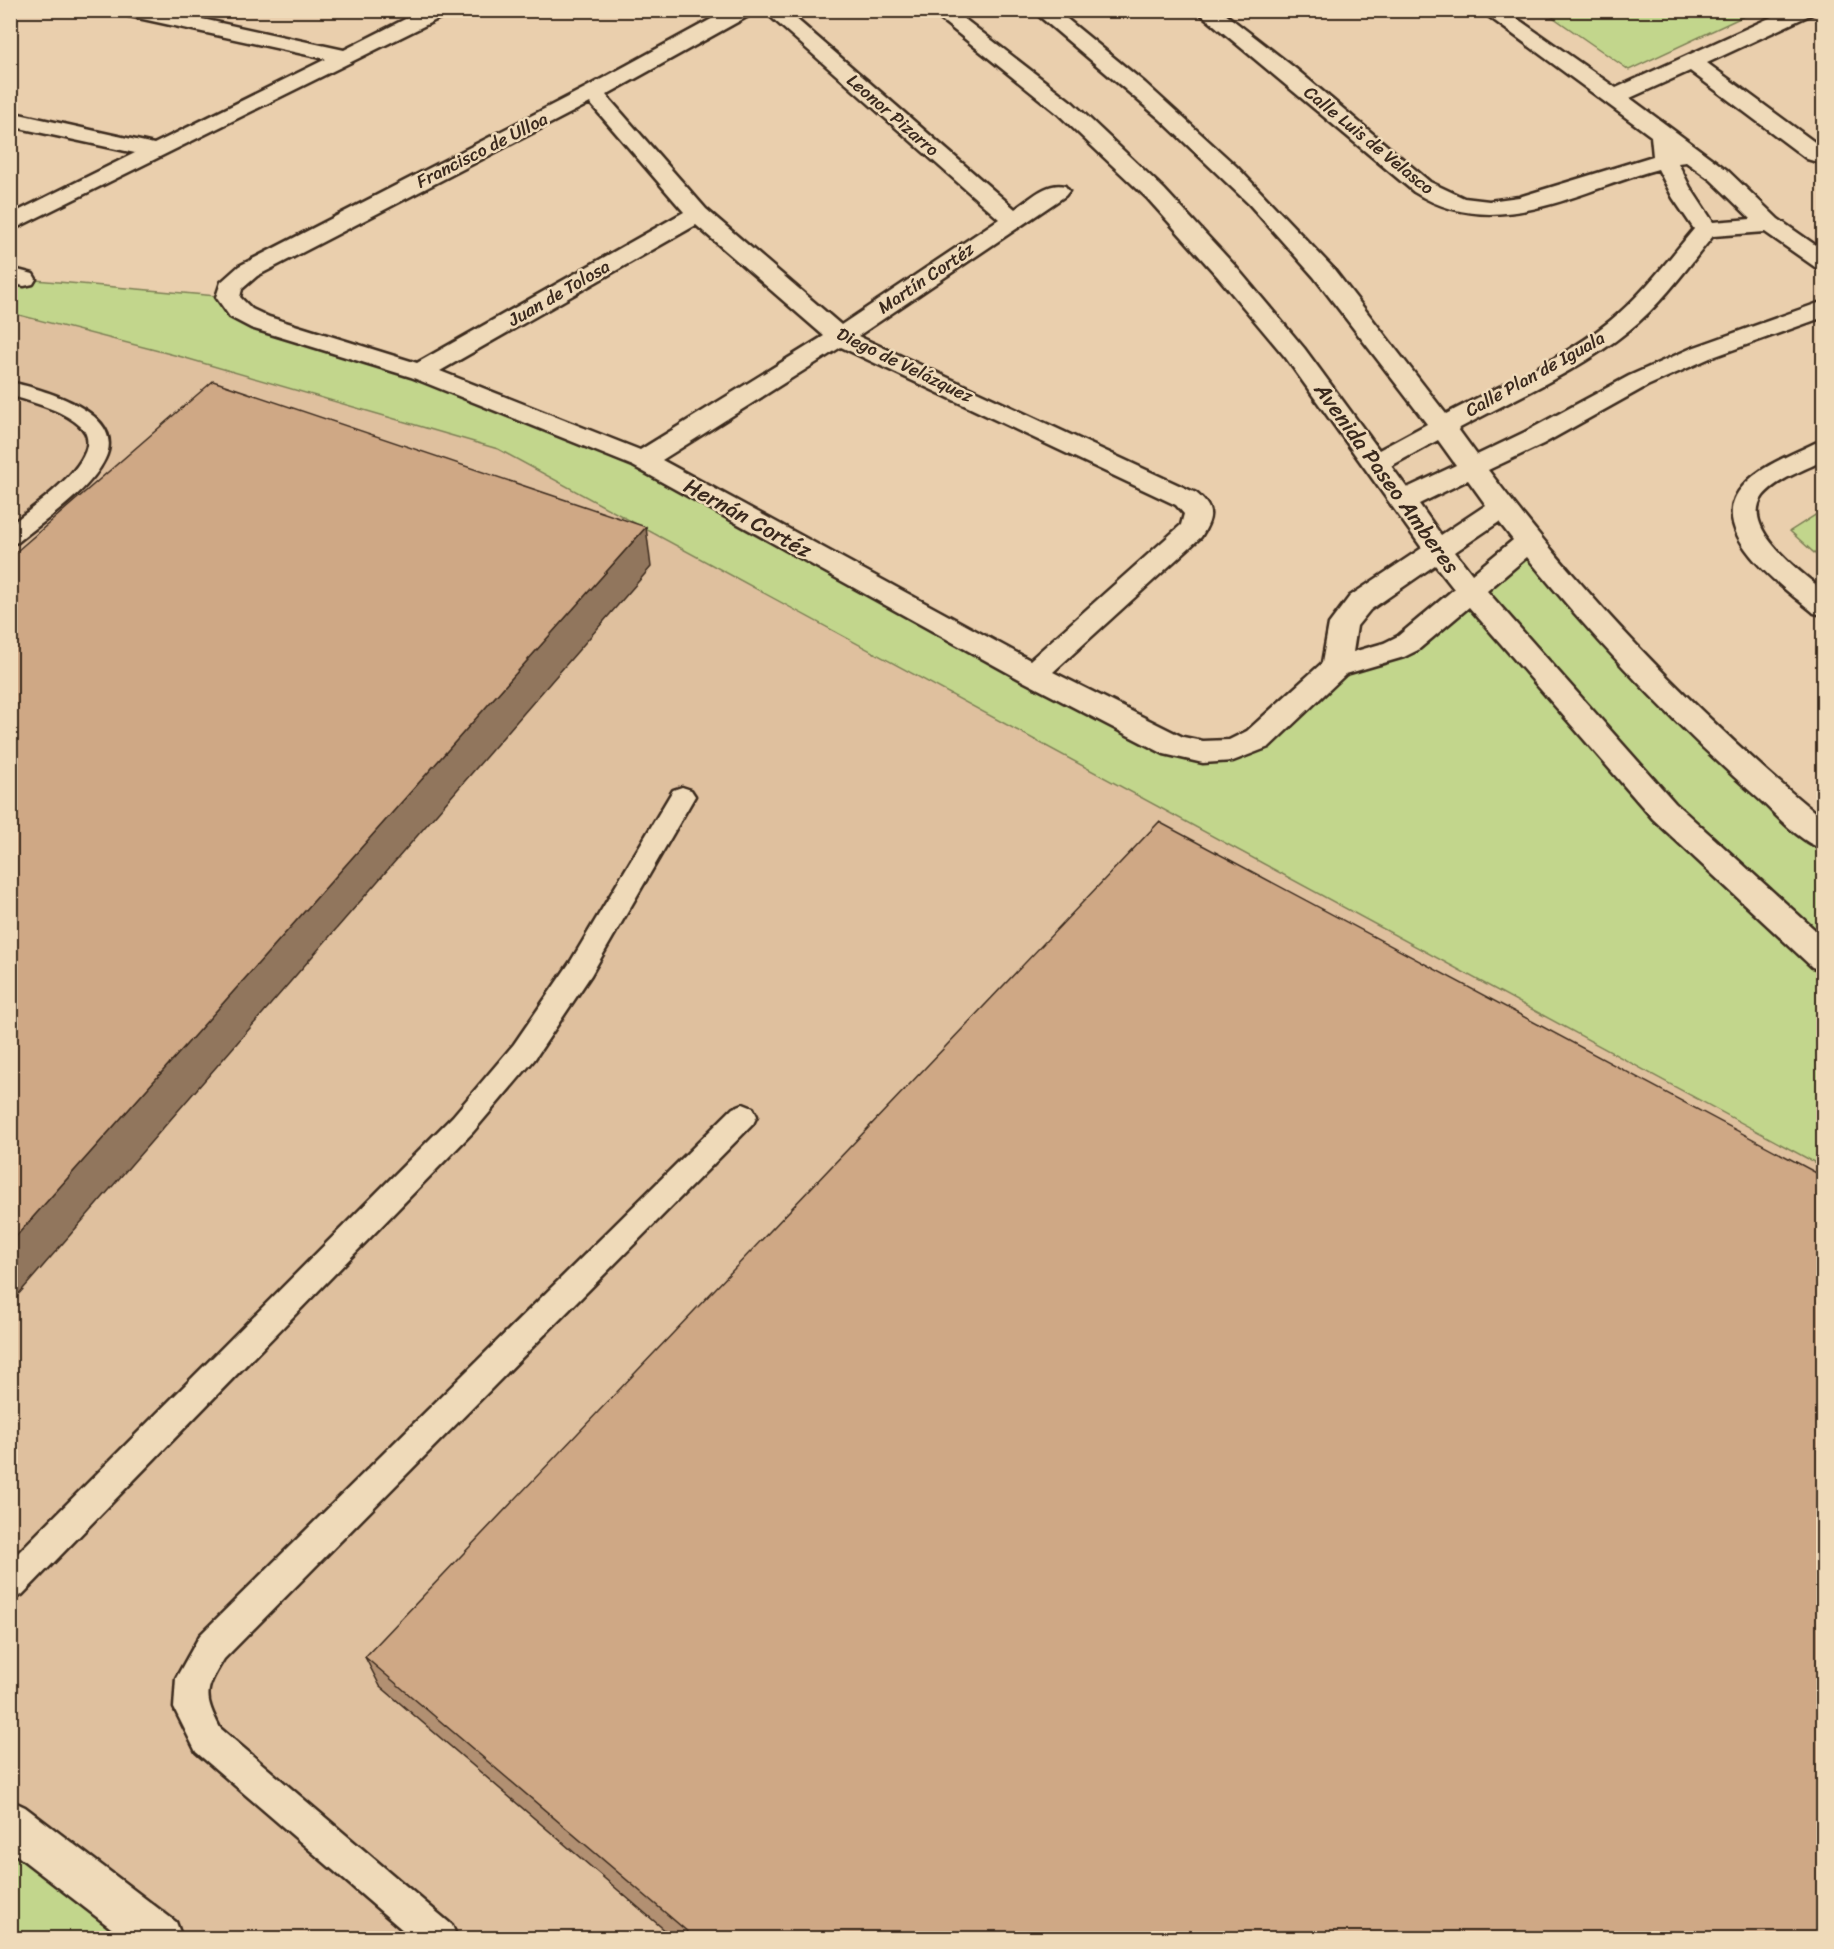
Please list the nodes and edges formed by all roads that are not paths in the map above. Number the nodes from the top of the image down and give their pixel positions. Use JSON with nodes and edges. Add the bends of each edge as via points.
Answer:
{"nodes":[{"id":1,"x":129,"y":10,"type":"edge"},
{"id":2,"x":441,"y":10,"type":"edge"},
{"id":3,"x":745,"y":10,"type":"edge"},
{"id":4,"x":773,"y":10,"type":"edge"},
{"id":5,"x":939,"y":10,"type":"edge"},
{"id":6,"x":1042,"y":10,"type":"edge"},
{"id":7,"x":1206,"y":10,"type":"edge"},
{"id":8,"x":1490,"y":10,"type":"edge"},
{"id":9,"x":1805,"y":10,"type":"edge"},
{"id":10,"x":348,"y":57,"type":"junction"},
{"id":11,"x":1692,"y":62,"type":"junction"},
{"id":12,"x":593,"y":93,"type":"junction"},
{"id":13,"x":1614,"y":97,"type":"junction"},
{"id":14,"x":10,"y":119,"type":"edge"},
{"id":15,"x":1660,"y":133,"type":"junction"},
{"id":16,"x":158,"y":151,"type":"junction"},
{"id":17,"x":1690,"y":154,"type":"junction"},
{"id":18,"x":1824,"y":157,"type":"edge"},
{"id":19,"x":1663,"y":159,"type":"junction"},
{"id":20,"x":1057,"y":191,"type":"dead end"},
{"id":21,"x":698,"y":214,"type":"junction"},
{"id":22,"x":1013,"y":219,"type":"junction"},
{"id":23,"x":10,"y":224,"type":"edge"},
{"id":24,"x":1770,"y":224,"type":"junction"},
{"id":25,"x":1706,"y":230,"type":"junction"},
{"id":26,"x":1824,"y":262,"type":"edge"},
{"id":27,"x":228,"y":297,"type":"joint"},
{"id":28,"x":1824,"y":309,"type":"edge"},
{"id":29,"x":840,"y":337,"type":"junction"},
{"id":30,"x":420,"y":372,"type":"junction"},
{"id":31,"x":10,"y":388,"type":"edge"},
{"id":32,"x":1440,"y":426,"type":"junction"},
{"id":33,"x":1824,"y":448,"type":"edge"},
{"id":34,"x":642,"y":460,"type":"junction"},
{"id":35,"x":1375,"y":463,"type":"junction"},
{"id":36,"x":1472,"y":467,"type":"junction"},
{"id":37,"x":1403,"y":501,"type":"junction"},
{"id":38,"x":1503,"y":506,"type":"junction"},
{"id":39,"x":10,"y":537,"type":"edge"},
{"id":40,"x":1530,"y":540,"type":"junction"},
{"id":41,"x":1438,"y":550,"type":"junction"},
{"id":42,"x":1471,"y":591,"type":"junction"},
{"id":43,"x":1824,"y":606,"type":"edge"},
{"id":44,"x":1336,"y":667,"type":"junction"},
{"id":45,"x":1033,"y":674,"type":"junction"},
{"id":46,"x":682,"y":796,"type":"dead end"},
{"id":47,"x":1824,"y":838,"type":"edge"},
{"id":48,"x":1824,"y":958,"type":"edge"},
{"id":49,"x":743,"y":1116,"type":"dead end"},
{"id":50,"x":10,"y":1584,"type":"edge"},
{"id":51,"x":10,"y":1822,"type":"edge"},
{"id":52,"x":160,"y":1938,"type":"edge"},
{"id":53,"x":439,"y":1938,"type":"edge"}],
"edges":[{"from":1,"to":10,"type":"street"},
{"from":2,"to":10,"type":"street"},
{"from":3,"to":12,"type":"street","name":"Francisco de Ulloa"},
{"from":4,"to":22,"type":"street","name":"Leonor Pizarro"},
{"from":5,"to":35,"type":"street","name":"Avenida Paseo Amberes","via":[[1065,108],[1156,194],[1295,353]]},
{"from":6,"to":32,"type":"street","via":[[1197,142],[1285,229],[1380,343]]},
{"from":7,"to":19,"type":"street","name":"Calle Luis de Velasco","via":[[1422,187],[1461,206],[1506,207]]},
{"from":8,"to":13,"type":"street"},
{"from":9,"to":11,"type":"street"},
{"from":10,"to":16,"type":"street"},
{"from":11,"to":13,"type":"street"},
{"from":11,"to":18,"type":"street"},
{"from":12,"to":21,"type":"street","name":"Diego de Velázquez"},
{"from":12,"to":27,"type":"street","name":"Francisco de Ulloa","via":[[248,271],[230,287]]},
{"from":13,"to":15,"type":"street"},
{"from":14,"to":16,"type":"street"},
{"from":15,"to":17,"type":"street"},
{"from":15,"to":19,"type":"street"},
{"from":16,"to":23,"type":"street"},
{"from":17,"to":19,"type":"street","name":"Calle Luis de Velasco"},
{"from":17,"to":24,"type":"street","via":[[1719,175]]},
{"from":19,"to":25,"type":"street"},
{"from":20,"to":22,"type":"street","name":"Martín Cortéz"},
{"from":21,"to":29,"type":"street","name":"Diego de Velázquez"},
{"from":21,"to":30,"type":"street","name":"Juan de Tolosa"},
{"from":22,"to":29,"type":"street","name":"Martín Cortéz"},
{"from":24,"to":25,"type":"street"},
{"from":24,"to":26,"type":"street"},
{"from":25,"to":32,"type":"street","name":"Calle Plan de Iguala","via":[[1642,306],[1618,327],[1584,351]]},
{"from":27,"to":30,"type":"street","name":"Hernán Cortéz","via":[[233,308],[247,318]]},
{"from":28,"to":36,"type":"street","via":[[1701,353],[1638,381]]},
{"from":29,"to":34,"type":"street","name":"Martín Cortéz"},
{"from":29,"to":45,"type":"street","name":"Diego de Velázquez","via":[[1186,499],[1199,513],[1191,531]]},
{"from":30,"to":34,"type":"street","name":"Hernán Cortéz"},
{"from":31,"to":39,"type":"lane","via":[[75,412],[93,427],[99,448],[93,462],[75,481]]},
{"from":32,"to":35,"type":"street","name":"Calle Plan de Iguala"},
{"from":32,"to":36,"type":"street"},
{"from":33,"to":43,"type":"street","via":[[1766,481],[1744,506],[1746,527],[1760,551]]},
{"from":34,"to":45,"type":"street","name":"Hernán Cortéz"},
{"from":35,"to":37,"type":"street","name":"Avenida Paseo Amberes"},
{"from":36,"to":37,"type":"street"},
{"from":36,"to":38,"type":"street"},
{"from":37,"to":41,"type":"street","name":"Avenida Paseo Amberes"},
{"from":38,"to":40,"type":"street"},
{"from":38,"to":41,"type":"street"},
{"from":40,"to":42,"type":"street"},
{"from":40,"to":47,"type":"street","via":[[1656,686],[1775,798]]},
{"from":41,"to":42,"type":"street","name":"Avenida Paseo Amberes"},
{"from":41,"to":44,"type":"street","via":[[1360,603],[1349,615]]},
{"from":42,"to":44,"type":"street","via":[[1408,643]]},
{"from":42,"to":48,"type":"street","name":"Avenida Paseo Amberes","via":[[1664,811]]},
{"from":44,"to":45,"type":"street","name":"Hernán Cortéz","via":[[1258,739],[1233,750],[1203,752],[1175,746]]},
{"from":46,"to":50,"type":"lane","via":[[581,969],[524,1052],[463,1124]]},
{"from":49,"to":53,"type":"lane","via":[[212,1647],[193,1678],[191,1708],[208,1740]]},
{"from":51,"to":52,"type":"street"}]}
